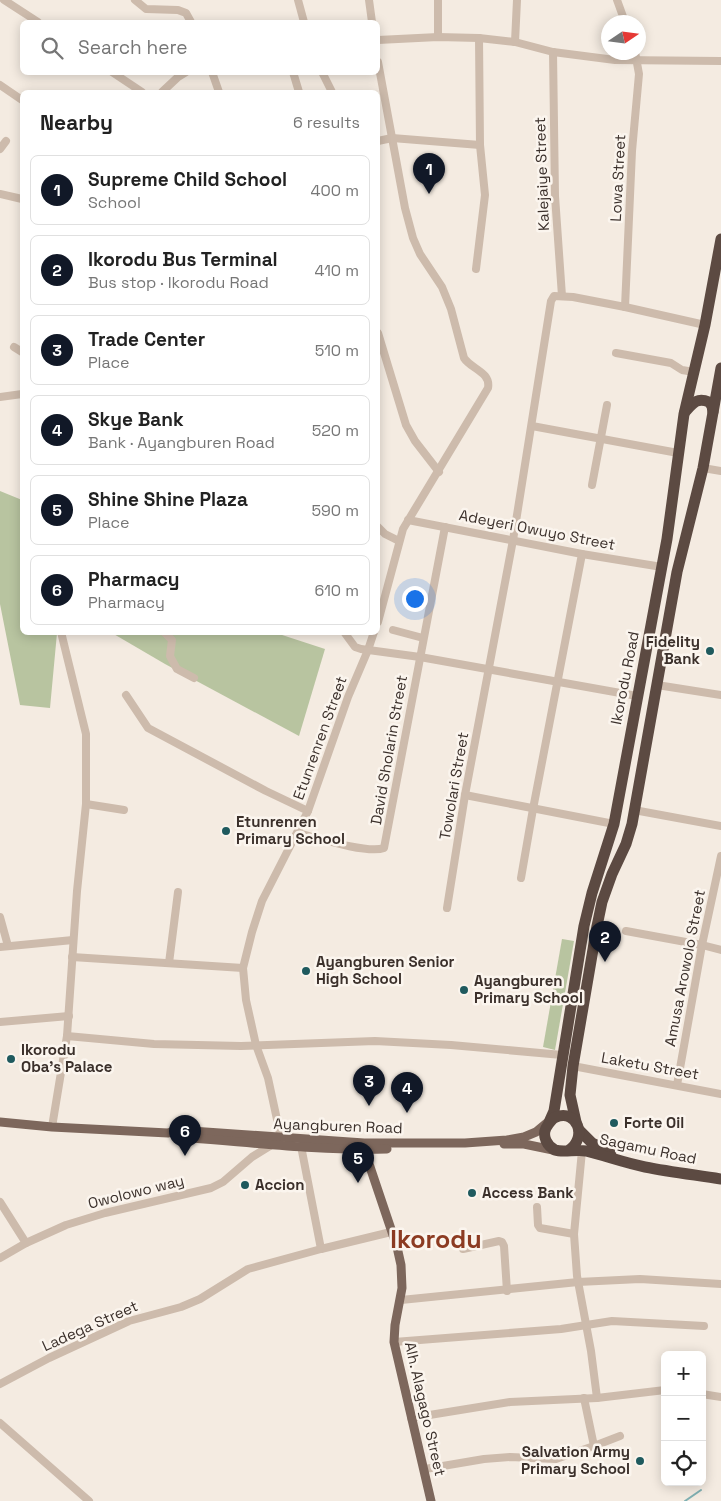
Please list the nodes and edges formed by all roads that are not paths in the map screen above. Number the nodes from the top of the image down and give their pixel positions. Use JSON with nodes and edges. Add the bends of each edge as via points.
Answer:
{"nodes":[{"id":1,"x":4,"y":0,"type":"edge"},
{"id":2,"x":135,"y":0,"type":"edge"},
{"id":3,"x":298,"y":0,"type":"edge"},
{"id":4,"x":369,"y":0,"type":"edge"},
{"id":5,"x":438,"y":0,"type":"edge"},
{"id":6,"x":517,"y":0,"type":"edge"},
{"id":7,"x":617,"y":0,"type":"edge"},
{"id":8,"x":622,"y":15,"type":"edge"},
{"id":9,"x":35,"y":20,"type":"edge"},
{"id":10,"x":190,"y":20,"type":"edge"},
{"id":11,"x":303,"y":20,"type":"edge"},
{"id":12,"x":372,"y":20,"type":"edge"},
{"id":13,"x":438,"y":36,"type":"junction"},
{"id":14,"x":479,"y":38,"type":"junction"},
{"id":15,"x":380,"y":40,"type":"edge"},
{"id":16,"x":515,"y":42,"type":"junction"},
{"id":17,"x":553,"y":52,"type":"junction"},
{"id":18,"x":646,"y":57,"type":"edge"},
{"id":19,"x":601,"y":58,"type":"edge"},
{"id":20,"x":637,"y":60,"type":"edge"},
{"id":21,"x":721,"y":61,"type":"edge"},
{"id":22,"x":380,"y":73,"type":"edge"},
{"id":23,"x":116,"y":75,"type":"edge"},
{"id":24,"x":181,"y":75,"type":"edge"},
{"id":25,"x":213,"y":75,"type":"edge"},
{"id":26,"x":294,"y":75,"type":"edge"},
{"id":27,"x":324,"y":75,"type":"edge"},
{"id":28,"x":0,"y":85,"type":"edge"},
{"id":29,"x":139,"y":90,"type":"edge"},
{"id":30,"x":164,"y":90,"type":"edge"},
{"id":31,"x":218,"y":90,"type":"edge"},
{"id":32,"x":298,"y":90,"type":"edge"},
{"id":33,"x":331,"y":90,"type":"edge"},
{"id":34,"x":20,"y":99,"type":"edge"},
{"id":35,"x":392,"y":138,"type":"junction"},
{"id":36,"x":6,"y":141,"type":"dead end"},
{"id":37,"x":380,"y":141,"type":"edge"},
{"id":38,"x":480,"y":145,"type":"junction"},
{"id":39,"x":0,"y":149,"type":"edge"},
{"id":40,"x":0,"y":194,"type":"edge"},
{"id":41,"x":20,"y":199,"type":"edge"},
{"id":42,"x":721,"y":239,"type":"edge"},
{"id":43,"x":476,"y":269,"type":"dead end"},
{"id":44,"x":562,"y":296,"type":"junction"},
{"id":45,"x":625,"y":306,"type":"junction"},
{"id":46,"x":706,"y":325,"type":"junction"},
{"id":47,"x":380,"y":340,"type":"edge"},
{"id":48,"x":14,"y":347,"type":"dead end"},
{"id":49,"x":20,"y":351,"type":"edge"},
{"id":50,"x":616,"y":353,"type":"dead end"},
{"id":51,"x":721,"y":368,"type":"edge"},
{"id":52,"x":694,"y":372,"type":"junction"},
{"id":53,"x":20,"y":394,"type":"edge"},
{"id":54,"x":0,"y":397,"type":"edge"},
{"id":55,"x":607,"y":405,"type":"dead end"},
{"id":56,"x":684,"y":414,"type":"junction"},
{"id":57,"x":713,"y":414,"type":"junction"},
{"id":58,"x":532,"y":426,"type":"junction"},
{"id":59,"x":601,"y":439,"type":"junction"},
{"id":60,"x":678,"y":453,"type":"junction"},
{"id":61,"x":703,"y":468,"type":"junction"},
{"id":62,"x":721,"y":471,"type":"edge"},
{"id":63,"x":439,"y":472,"type":"junction"},
{"id":64,"x":592,"y":485,"type":"dead end"},
{"id":65,"x":408,"y":520,"type":"junction"},
{"id":66,"x":445,"y":527,"type":"junction"},
{"id":67,"x":380,"y":529,"type":"edge"},
{"id":68,"x":513,"y":540,"type":"junction"},
{"id":69,"x":400,"y":541,"type":"junction"},
{"id":70,"x":582,"y":554,"type":"junction"},
{"id":71,"x":662,"y":567,"type":"junction"},
{"id":72,"x":380,"y":615,"type":"edge"},
{"id":73,"x":393,"y":630,"type":"dead end"},
{"id":74,"x":62,"y":635,"type":"edge"},
{"id":75,"x":167,"y":635,"type":"edge"},
{"id":76,"x":346,"y":635,"type":"edge"},
{"id":77,"x":373,"y":635,"type":"edge"},
{"id":78,"x":423,"y":638,"type":"junction"},
{"id":79,"x":368,"y":650,"type":"junction"},
{"id":80,"x":420,"y":657,"type":"junction"},
{"id":81,"x":489,"y":669,"type":"junction"},
{"id":82,"x":194,"y":678,"type":"dead end"},
{"id":83,"x":557,"y":681,"type":"junction"},
{"id":84,"x":657,"y":685,"type":"junction"},
{"id":85,"x":126,"y":694,"type":"dead end"},
{"id":86,"x":721,"y":695,"type":"edge"},
{"id":87,"x":637,"y":696,"type":"junction"},
{"id":88,"x":465,"y":795,"type":"junction"},
{"id":89,"x":86,"y":804,"type":"junction"},
{"id":90,"x":533,"y":809,"type":"junction"},
{"id":91,"x":124,"y":810,"type":"dead end"},
{"id":92,"x":634,"y":810,"type":"junction"},
{"id":93,"x":308,"y":811,"type":"junction"},
{"id":94,"x":614,"y":824,"type":"junction"},
{"id":95,"x":721,"y":826,"type":"edge"},
{"id":96,"x":298,"y":833,"type":"junction"},
{"id":97,"x":721,"y":856,"type":"edge"},
{"id":98,"x":521,"y":878,"type":"dead end"},
{"id":99,"x":178,"y":892,"type":"dead end"},
{"id":100,"x":447,"y":908,"type":"dead end"},
{"id":101,"x":0,"y":917,"type":"edge"},
{"id":102,"x":626,"y":931,"type":"dead end"},
{"id":103,"x":73,"y":940,"type":"junction"},
{"id":104,"x":702,"y":945,"type":"junction"},
{"id":105,"x":4,"y":947,"type":"edge"},
{"id":106,"x":721,"y":950,"type":"edge"},
{"id":107,"x":72,"y":957,"type":"junction"},
{"id":108,"x":169,"y":963,"type":"junction"},
{"id":109,"x":243,"y":968,"type":"junction"},
{"id":110,"x":68,"y":1016,"type":"junction"},
{"id":111,"x":0,"y":1022,"type":"edge"},
{"id":112,"x":67,"y":1036,"type":"junction"},
{"id":113,"x":256,"y":1045,"type":"junction"},
{"id":114,"x":562,"y":1056,"type":"junction"},
{"id":115,"x":573,"y":1066,"type":"junction"},
{"id":116,"x":677,"y":1085,"type":"junction"},
{"id":117,"x":721,"y":1094,"type":"edge"},
{"id":118,"x":550,"y":1120,"type":"junction"},
{"id":119,"x":0,"y":1122,"type":"edge"},
{"id":120,"x":578,"y":1126,"type":"junction"},
{"id":121,"x":52,"y":1127,"type":"junction"},
{"id":122,"x":168,"y":1133,"type":"junction"},
{"id":123,"x":281,"y":1138,"type":"junction"},
{"id":124,"x":508,"y":1142,"type":"junction"},
{"id":125,"x":273,"y":1144,"type":"junction"},
{"id":126,"x":301,"y":1146,"type":"junction"},
{"id":127,"x":364,"y":1150,"type":"junction"},
{"id":128,"x":556,"y":1150,"type":"junction"},
{"id":129,"x":569,"y":1150,"type":"junction"},
{"id":130,"x":582,"y":1151,"type":"junction"},
{"id":131,"x":721,"y":1172,"type":"edge"},
{"id":132,"x":721,"y":1179,"type":"edge"},
{"id":133,"x":0,"y":1202,"type":"edge"},
{"id":134,"x":537,"y":1207,"type":"dead end"},
{"id":135,"x":391,"y":1232,"type":"junction"},
{"id":136,"x":574,"y":1234,"type":"junction"},
{"id":137,"x":26,"y":1243,"type":"junction"},
{"id":138,"x":321,"y":1249,"type":"junction"},
{"id":139,"x":463,"y":1249,"type":"dead end"},
{"id":140,"x":0,"y":1258,"type":"edge"},
{"id":141,"x":578,"y":1282,"type":"junction"},
{"id":142,"x":721,"y":1284,"type":"edge"},
{"id":143,"x":507,"y":1291,"type":"junction"},
{"id":144,"x":401,"y":1300,"type":"junction"},
{"id":145,"x":586,"y":1325,"type":"junction"},
{"id":146,"x":704,"y":1326,"type":"dead end"},
{"id":147,"x":394,"y":1342,"type":"junction"},
{"id":148,"x":0,"y":1384,"type":"edge"},
{"id":149,"x":661,"y":1390,"type":"edge"},
{"id":150,"x":706,"y":1395,"type":"edge"},
{"id":151,"x":721,"y":1397,"type":"edge"},
{"id":152,"x":584,"y":1398,"type":"junction"},
{"id":153,"x":597,"y":1398,"type":"junction"},
{"id":154,"x":411,"y":1418,"type":"junction"},
{"id":155,"x":0,"y":1423,"type":"edge"},
{"id":156,"x":620,"y":1436,"type":"dead end"},
{"id":157,"x":594,"y":1446,"type":"junction"},
{"id":158,"x":425,"y":1469,"type":"junction"},
{"id":159,"x":89,"y":1501,"type":"edge"},
{"id":160,"x":432,"y":1501,"type":"edge"}],
"edges":[{"from":1,"to":9,"type":"street"},
{"from":2,"to":10,"type":"street","via":[[146,9],[178,10],[186,13]]},
{"from":3,"to":11,"type":"street"},
{"from":4,"to":12,"type":"street"},
{"from":5,"to":13,"type":"street"},
{"from":6,"to":16,"type":"street"},
{"from":7,"to":8,"type":"street"},
{"from":13,"to":14,"type":"street"},
{"from":13,"to":15,"type":"street"},
{"from":14,"to":16,"type":"street"},
{"from":14,"to":38,"type":"street"},
{"from":16,"to":17,"type":"street"},
{"from":17,"to":19,"type":"street"},
{"from":17,"to":44,"type":"street","name":"Kalejaiye Street","via":[[555,196]]},
{"from":18,"to":21,"type":"street"},
{"from":20,"to":45,"type":"street","name":"Lowa Street","via":[[639,74]]},
{"from":22,"to":35,"type":"street"},
{"from":23,"to":29,"type":"street"},
{"from":24,"to":30,"type":"street"},
{"from":25,"to":31,"type":"street"},
{"from":26,"to":32,"type":"street"},
{"from":27,"to":33,"type":"street"},
{"from":28,"to":34,"type":"street"},
{"from":35,"to":37,"type":"street"},
{"from":35,"to":38,"type":"street"},
{"from":35,"to":63,"type":"street","via":[[413,238],[442,287],[464,358],[490,382]]},
{"from":36,"to":39,"type":"street"},
{"from":38,"to":43,"type":"street","via":[[484,195]]},
{"from":40,"to":41,"type":"street"},
{"from":42,"to":46,"type":"highway","name":"Ikorodu Road"},
{"from":44,"to":45,"type":"street"},
{"from":44,"to":58,"type":"street","name":"Towolari Street","via":[[554,296],[551,301]]},
{"from":45,"to":46,"type":"street"},
{"from":46,"to":52,"type":"highway","name":"Ikorodu Road"},
{"from":47,"to":63,"type":"street","via":[[406,425],[414,441]]},
{"from":48,"to":49,"type":"street"},
{"from":50,"to":52,"type":"street"},
{"from":51,"to":57,"type":"highway"},
{"from":52,"to":56,"type":"highway","name":"Ikorodu Road"},
{"from":53,"to":54,"type":"street"},
{"from":55,"to":59,"type":"street"},
{"from":56,"to":57,"type":"highway","via":[[695,401],[700,400],[710,402]]},
{"from":56,"to":60,"type":"highway","name":"Ikorodu Road"},
{"from":57,"to":61,"type":"highway"},
{"from":58,"to":59,"type":"street"},
{"from":58,"to":68,"type":"street","name":"Towolari Street"},
{"from":59,"to":60,"type":"street"},
{"from":59,"to":64,"type":"street"},
{"from":60,"to":71,"type":"highway","name":"Ikorodu Road"},
{"from":61,"to":62,"type":"street"},
{"from":61,"to":84,"type":"highway","via":[[677,572]]},
{"from":63,"to":65,"type":"street"},
{"from":65,"to":66,"type":"street","name":"Adeyeri Owuyo Street"},
{"from":65,"to":69,"type":"street"},
{"from":66,"to":68,"type":"street","name":"Adeyeri Owuyo Street"},
{"from":66,"to":78,"type":"street","name":"David Sholarin Street"},
{"from":67,"to":69,"type":"street"},
{"from":68,"to":70,"type":"street","name":"Adeyeri Owuyo Street"},
{"from":68,"to":81,"type":"street","name":"Towolari Street"},
{"from":69,"to":72,"type":"street"},
{"from":70,"to":71,"type":"street","name":"Adeyeri Owuyo Street"},
{"from":70,"to":83,"type":"street"},
{"from":71,"to":87,"type":"highway","name":"Ikorodu Road"},
{"from":73,"to":78,"type":"street"},
{"from":74,"to":89,"type":"street","via":[[86,734]]},
{"from":75,"to":82,"type":"street","via":[[172,640],[170,656],[177,669]]},
{"from":76,"to":79,"type":"street","via":[[355,647]]},
{"from":77,"to":79,"type":"street","name":"Etunrenren Street"},
{"from":78,"to":80,"type":"street","name":"David Sholarin Street"},
{"from":79,"to":80,"type":"street"},
{"from":79,"to":93,"type":"street","name":"Etunrenren Street"},
{"from":80,"to":81,"type":"street"},
{"from":80,"to":96,"type":"street","name":"David Sholarin Street","via":[[384,848],[367,849]]},
{"from":81,"to":83,"type":"street"},
{"from":81,"to":88,"type":"street","name":"Towolari Street"},
{"from":83,"to":87,"type":"street"},
{"from":83,"to":90,"type":"street"},
{"from":84,"to":86,"type":"street"},
{"from":84,"to":92,"type":"highway"},
{"from":85,"to":93,"type":"street","via":[[148,728]]},
{"from":87,"to":94,"type":"highway","name":"Ikorodu Road"},
{"from":88,"to":90,"type":"street"},
{"from":88,"to":100,"type":"street","name":"Towolari Street"},
{"from":89,"to":91,"type":"street"},
{"from":89,"to":103,"type":"street"},
{"from":90,"to":94,"type":"street"},
{"from":90,"to":98,"type":"street"},
{"from":92,"to":95,"type":"street"},
{"from":92,"to":115,"type":"highway","via":[[626,844],[602,902]]},
{"from":93,"to":96,"type":"street","name":"Etunrenren Street"},
{"from":94,"to":114,"type":"highway","name":"Ikorodu Road","via":[[584,926]]},
{"from":96,"to":109,"type":"street","name":"Etunrenren Street","via":[[262,901]]},
{"from":97,"to":104,"type":"street","name":"Amusa Arowolo Street"},
{"from":99,"to":108,"type":"street"},
{"from":101,"to":105,"type":"street"},
{"from":102,"to":104,"type":"street"},
{"from":103,"to":105,"type":"street"},
{"from":103,"to":107,"type":"street"},
{"from":104,"to":106,"type":"street"},
{"from":104,"to":116,"type":"street","name":"Amusa Arowolo Street"},
{"from":107,"to":108,"type":"street"},
{"from":107,"to":110,"type":"street"},
{"from":108,"to":109,"type":"street"},
{"from":109,"to":113,"type":"street","name":"Etunrenren Street"},
{"from":110,"to":111,"type":"street"},
{"from":110,"to":112,"type":"street"},
{"from":112,"to":113,"type":"street","via":[[154,1044]]},
{"from":112,"to":121,"type":"street"},
{"from":113,"to":114,"type":"street","via":[[375,1041],[461,1045]]},
{"from":113,"to":123,"type":"street","name":"Etunrenren Street","via":[[268,1078]]},
{"from":114,"to":118,"type":"highway","name":"Ikorodu Road"},
{"from":115,"to":116,"type":"street","name":"Laketu Street"},
{"from":115,"to":120,"type":"highway","via":[[570,1096]]},
{"from":116,"to":117,"type":"street","name":"Laketu Street"},
{"from":118,"to":120,"type":"highway","via":[[565,1116]]},
{"from":118,"to":124,"type":"main road","via":[[536,1132]]},
{"from":118,"to":128,"type":"highway","via":[[545,1137]]},
{"from":119,"to":121,"type":"main road","name":"Ayangburen Road"},
{"from":120,"to":129,"type":"highway","via":[[578,1142]]},
{"from":120,"to":131,"type":"highway","name":"Sagamu Road","via":[[584,1136],[602,1149]]},
{"from":121,"to":122,"type":"main road","name":"Ayangburen Road"},
{"from":122,"to":123,"type":"main road","name":"Ayangburen Road","via":[[177,1130]]},
{"from":122,"to":125,"type":"main road","name":"Ayangburen Road"},
{"from":123,"to":124,"type":"main road","name":"Ayangburen Road","via":[[364,1143]]},
{"from":124,"to":127,"type":"main road","name":"Ayangburen Road","via":[[465,1148]]},
{"from":124,"to":128,"type":"main road"},
{"from":125,"to":126,"type":"main road","name":"Ayangburen Road"},
{"from":125,"to":137,"type":"street","name":"Owolowo way","via":[[211,1188],[105,1213],[66,1225]]},
{"from":126,"to":127,"type":"main road","name":"Ayangburen Road"},
{"from":126,"to":138,"type":"street"},
{"from":127,"to":135,"type":"main road","name":"Alh. Alagago Street"},
{"from":128,"to":129,"type":"highway"},
{"from":129,"to":130,"type":"highway","name":"Sagamu Road"},
{"from":130,"to":132,"type":"highway","name":"Sagamu Road","via":[[648,1167]]},
{"from":130,"to":136,"type":"street"},
{"from":133,"to":137,"type":"street"},
{"from":134,"to":136,"type":"street","via":[[540,1228]]},
{"from":135,"to":138,"type":"street","name":"Ladega Street"},
{"from":135,"to":144,"type":"main road","name":"Alh. Alagago Street","via":[[401,1265]]},
{"from":136,"to":141,"type":"street"},
{"from":137,"to":140,"type":"street","name":"Owolowo way"},
{"from":138,"to":148,"type":"street","name":"Ladega Street","via":[[248,1270],[200,1299],[129,1321]]},
{"from":139,"to":143,"type":"street","via":[[502,1242]]},
{"from":141,"to":142,"type":"street","via":[[640,1279]]},
{"from":141,"to":143,"type":"street"},
{"from":141,"to":145,"type":"street"},
{"from":143,"to":144,"type":"street"},
{"from":144,"to":147,"type":"main road","name":"Alh. Alagago Street"},
{"from":145,"to":146,"type":"street","via":[[612,1322]]},
{"from":145,"to":147,"type":"street"},
{"from":145,"to":153,"type":"street"},
{"from":147,"to":154,"type":"main road","name":"Alh. Alagago Street"},
{"from":149,"to":153,"type":"street"},
{"from":150,"to":151,"type":"street"},
{"from":152,"to":153,"type":"street"},
{"from":152,"to":154,"type":"street","via":[[510,1402]]},
{"from":152,"to":157,"type":"street"},
{"from":154,"to":158,"type":"main road","name":"Alh. Alagago Street"},
{"from":155,"to":159,"type":"street"},
{"from":156,"to":157,"type":"street"},
{"from":157,"to":158,"type":"street","via":[[556,1459],[510,1457]]},
{"from":158,"to":160,"type":"main road","name":"Alh. Alagago Street"}]}
